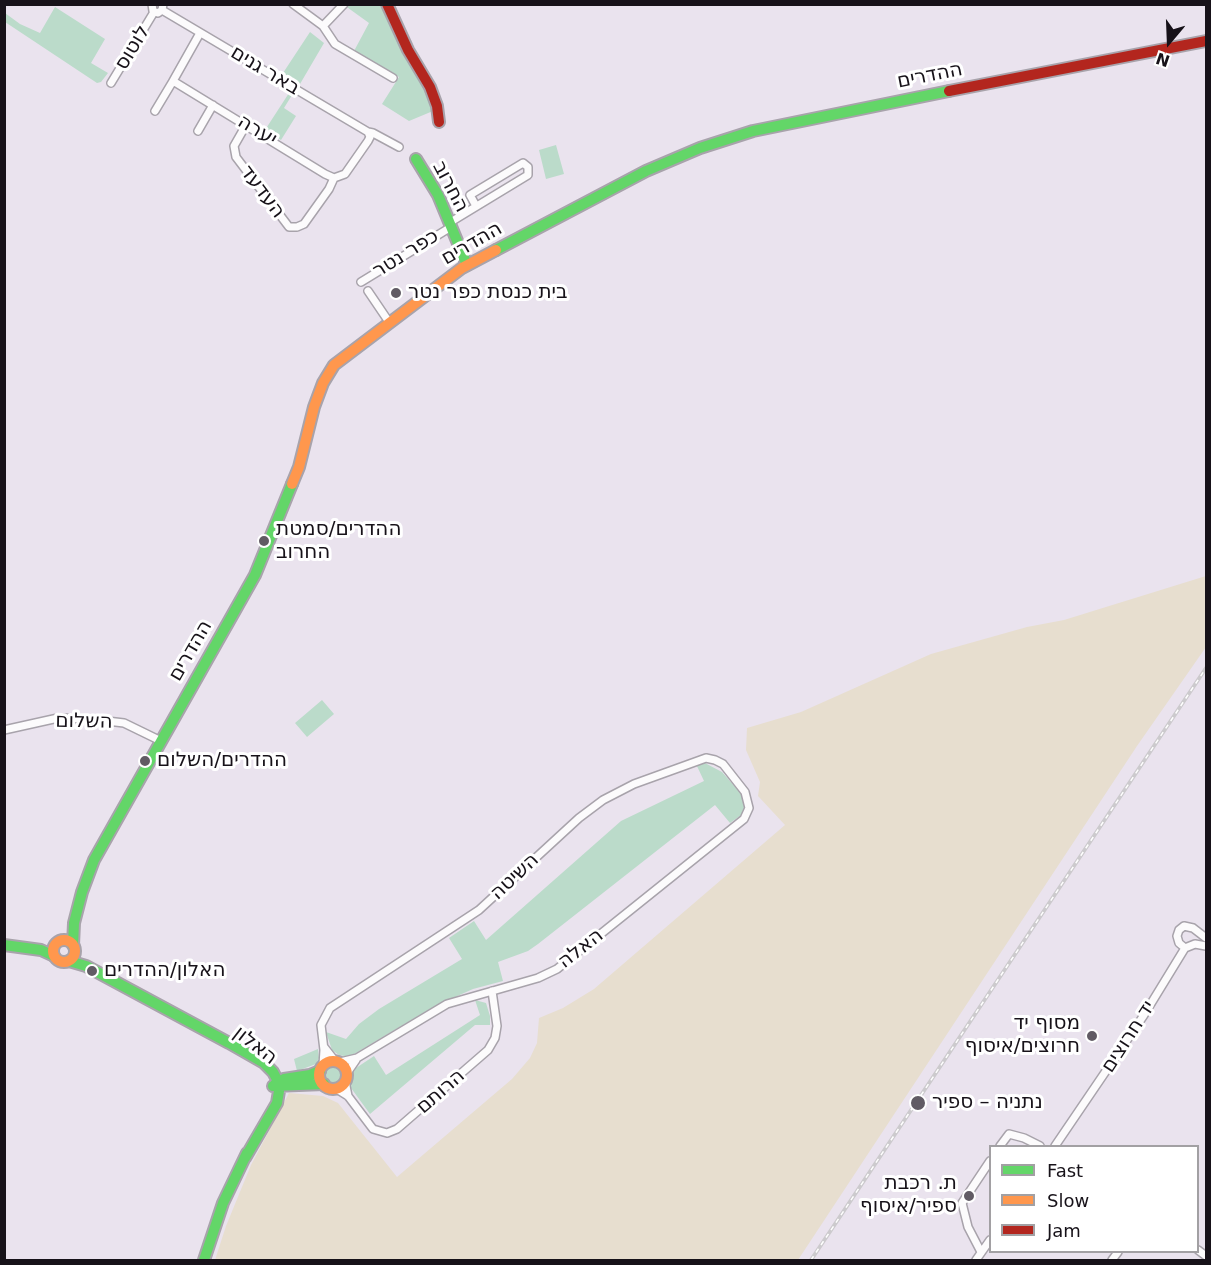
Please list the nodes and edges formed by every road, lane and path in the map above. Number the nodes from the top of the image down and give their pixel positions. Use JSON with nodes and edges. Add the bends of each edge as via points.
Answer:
{"nodes":[{"id":1,"x":293,"y":4,"type":"edge"},
{"id":2,"x":344,"y":4,"type":"edge"},
{"id":3,"x":387,"y":4,"type":"edge"},
{"id":4,"x":158,"y":8,"type":"edge"},
{"id":5,"x":323,"y":26,"type":"junction"},
{"id":6,"x":200,"y":33,"type":"junction"},
{"id":7,"x":1206,"y":41,"type":"edge"},
{"id":8,"x":393,"y":78,"type":"dead end"},
{"id":9,"x":173,"y":81,"type":"junction"},
{"id":10,"x":111,"y":83,"type":"dead end"},
{"id":11,"x":213,"y":105,"type":"junction"},
{"id":12,"x":155,"y":111,"type":"dead end"},
{"id":13,"x":439,"y":122,"type":"dead end"},
{"id":14,"x":246,"y":124,"type":"junction"},
{"id":15,"x":198,"y":131,"type":"dead end"},
{"id":16,"x":368,"y":132,"type":"junction"},
{"id":17,"x":399,"y":147,"type":"dead end"},
{"id":18,"x":416,"y":159,"type":"dead end"},
{"id":19,"x":334,"y":178,"type":"junction"},
{"id":20,"x":476,"y":206,"type":"junction"},
{"id":21,"x":450,"y":225,"type":"junction"},
{"id":22,"x":467,"y":265,"type":"junction"},
{"id":23,"x":361,"y":282,"type":"dead end"},
{"id":24,"x":368,"y":291,"type":"dead end"},
{"id":25,"x":389,"y":322,"type":"junction"},
{"id":26,"x":4,"y":730,"type":"edge"},
{"id":27,"x":161,"y":741,"type":"junction"},
{"id":28,"x":737,"y":782,"type":"joint"},
{"id":29,"x":74,"y":923,"type":"junction"},
{"id":30,"x":1206,"y":938,"type":"edge"},
{"id":31,"x":59,"y":941,"type":"junction"},
{"id":32,"x":4,"y":945,"type":"edge"},
{"id":33,"x":1206,"y":946,"type":"edge"},
{"id":34,"x":1185,"y":948,"type":"junction"},
{"id":35,"x":34,"y":949,"type":"junction"},
{"id":36,"x":72,"y":952,"type":"junction"},
{"id":37,"x":54,"y":956,"type":"junction"},
{"id":38,"x":492,"y":991,"type":"junction"},
{"id":39,"x":324,"y":1047,"type":"junction"},
{"id":40,"x":357,"y":1058,"type":"junction"},
{"id":41,"x":338,"y":1062,"type":"junction"},
{"id":42,"x":322,"y":1068,"type":"junction"},
{"id":43,"x":346,"y":1077,"type":"junction"},
{"id":44,"x":277,"y":1084,"type":"junction"},
{"id":45,"x":329,"y":1086,"type":"junction"},
{"id":46,"x":348,"y":1096,"type":"junction"},
{"id":47,"x":1001,"y":1145,"type":"edge"},
{"id":48,"x":1038,"y":1145,"type":"edge"},
{"id":49,"x":1056,"y":1145,"type":"edge"},
{"id":50,"x":989,"y":1162,"type":"edge"},
{"id":51,"x":989,"y":1240,"type":"edge"},
{"id":52,"x":981,"y":1252,"type":"junction"},
{"id":53,"x":204,"y":1260,"type":"edge"},
{"id":54,"x":976,"y":1260,"type":"edge"}],
"edges":[{"from":1,"to":5,"type":"street"},
{"from":2,"to":5,"type":"street"},
{"from":3,"to":13,"type":"main road","via":[[425,76]]},
{"from":4,"to":6,"type":"street","name":"באר גנים"},
{"from":4,"to":10,"type":"street","name":"לוטוס"},
{"from":5,"to":8,"type":"street","via":[[335,44]]},
{"from":6,"to":9,"type":"street"},
{"from":6,"to":16,"type":"street","name":"באר גנים"},
{"from":7,"to":22,"type":"main road","name":"ההדרים","via":[[753,131],[645,171]]},
{"from":9,"to":11,"type":"street","name":"יערה"},
{"from":9,"to":12,"type":"street"},
{"from":11,"to":14,"type":"street","name":"יערה"},
{"from":11,"to":15,"type":"street"},
{"from":14,"to":19,"type":"street","name":"יערה"},
{"from":14,"to":19,"type":"street","name":"העדעד","via":[[234,146],[236,157],[289,227],[304,224]]},
{"from":16,"to":17,"type":"street","name":"באר גנים"},
{"from":16,"to":19,"type":"street","via":[[370,137],[354,162],[342,176]]},
{"from":18,"to":21,"type":"main road","name":"החרוב","via":[[438,195]]},
{"from":20,"to":20,"type":"street","name":"כפר נטר","via":[[528,175],[528,167],[523,163],[470,195]]},
{"from":20,"to":21,"type":"street","name":"כפר נטר"},
{"from":21,"to":22,"type":"main road","name":"החרוב"},
{"from":21,"to":23,"type":"street","name":"כפר נטר"},
{"from":22,"to":25,"type":"main road","name":"ההדרים"},
{"from":24,"to":25,"type":"street"},
{"from":25,"to":27,"type":"main road","name":"ההדרים","via":[[342,358],[323,383],[299,467],[261,561]]},
{"from":26,"to":27,"type":"street","name":"השלום","via":[[58,718],[90,719],[124,723]]},
{"from":27,"to":29,"type":"main road","name":"ההדרים","via":[[94,860]]},
{"from":28,"to":38,"type":"street","name":"האלה","via":[[749,803],[744,819],[557,969]]},
{"from":28,"to":39,"type":"street","name":"השיטה","via":[[719,762],[702,758],[603,800],[479,910],[330,1008],[321,1025]]},
{"from":29,"to":31,"type":"main road","name":"ההדרים"},
{"from":29,"to":36,"type":"main road","name":"ההדרים"},
{"from":30,"to":34,"type":"street","via":[[1184,926],[1177,936]]},
{"from":31,"to":35,"type":"main road"},
{"from":31,"to":36,"type":"main road","via":[[68,940]]},
{"from":31,"to":37,"type":"main road","via":[[52,950]]},
{"from":32,"to":35,"type":"main road"},
{"from":33,"to":34,"type":"street","via":[[1195,944]]},
{"from":34,"to":49,"type":"street","name":"יד חרוצים"},
{"from":35,"to":37,"type":"main road"},
{"from":36,"to":37,"type":"main road","via":[[62,962]]},
{"from":36,"to":44,"type":"main road","name":"האלון","via":[[86,966],[207,1032]]},
{"from":38,"to":40,"type":"street","name":"האלה","via":[[438,1009]]},
{"from":38,"to":46,"type":"street","name":"הרותם","via":[[497,1026],[488,1050],[397,1130],[387,1133],[373,1129]]},
{"from":39,"to":41,"type":"street"},
{"from":39,"to":42,"type":"street","name":"השיטה"},
{"from":40,"to":41,"type":"street","name":"האלה"},
{"from":40,"to":43,"type":"street","name":"האלה"},
{"from":41,"to":42,"type":"main road","via":[[328,1062]]},
{"from":41,"to":43,"type":"main road","via":[[345,1067]]},
{"from":42,"to":44,"type":"main road"},
{"from":42,"to":45,"type":"main road","via":[[320,1079]]},
{"from":43,"to":45,"type":"main road","via":[[341,1087]]},
{"from":43,"to":46,"type":"street","name":"הרותם"},
{"from":44,"to":45,"type":"main road"},
{"from":44,"to":53,"type":"main road","name":"האלון","via":[[223,1203]]},
{"from":45,"to":46,"type":"street","name":"הרותם"},
{"from":47,"to":48,"type":"street","via":[[1009,1134]]},
{"from":50,"to":52,"type":"street","via":[[962,1203],[968,1227]]},
{"from":51,"to":52,"type":"street"},
{"from":52,"to":54,"type":"street"}]}
